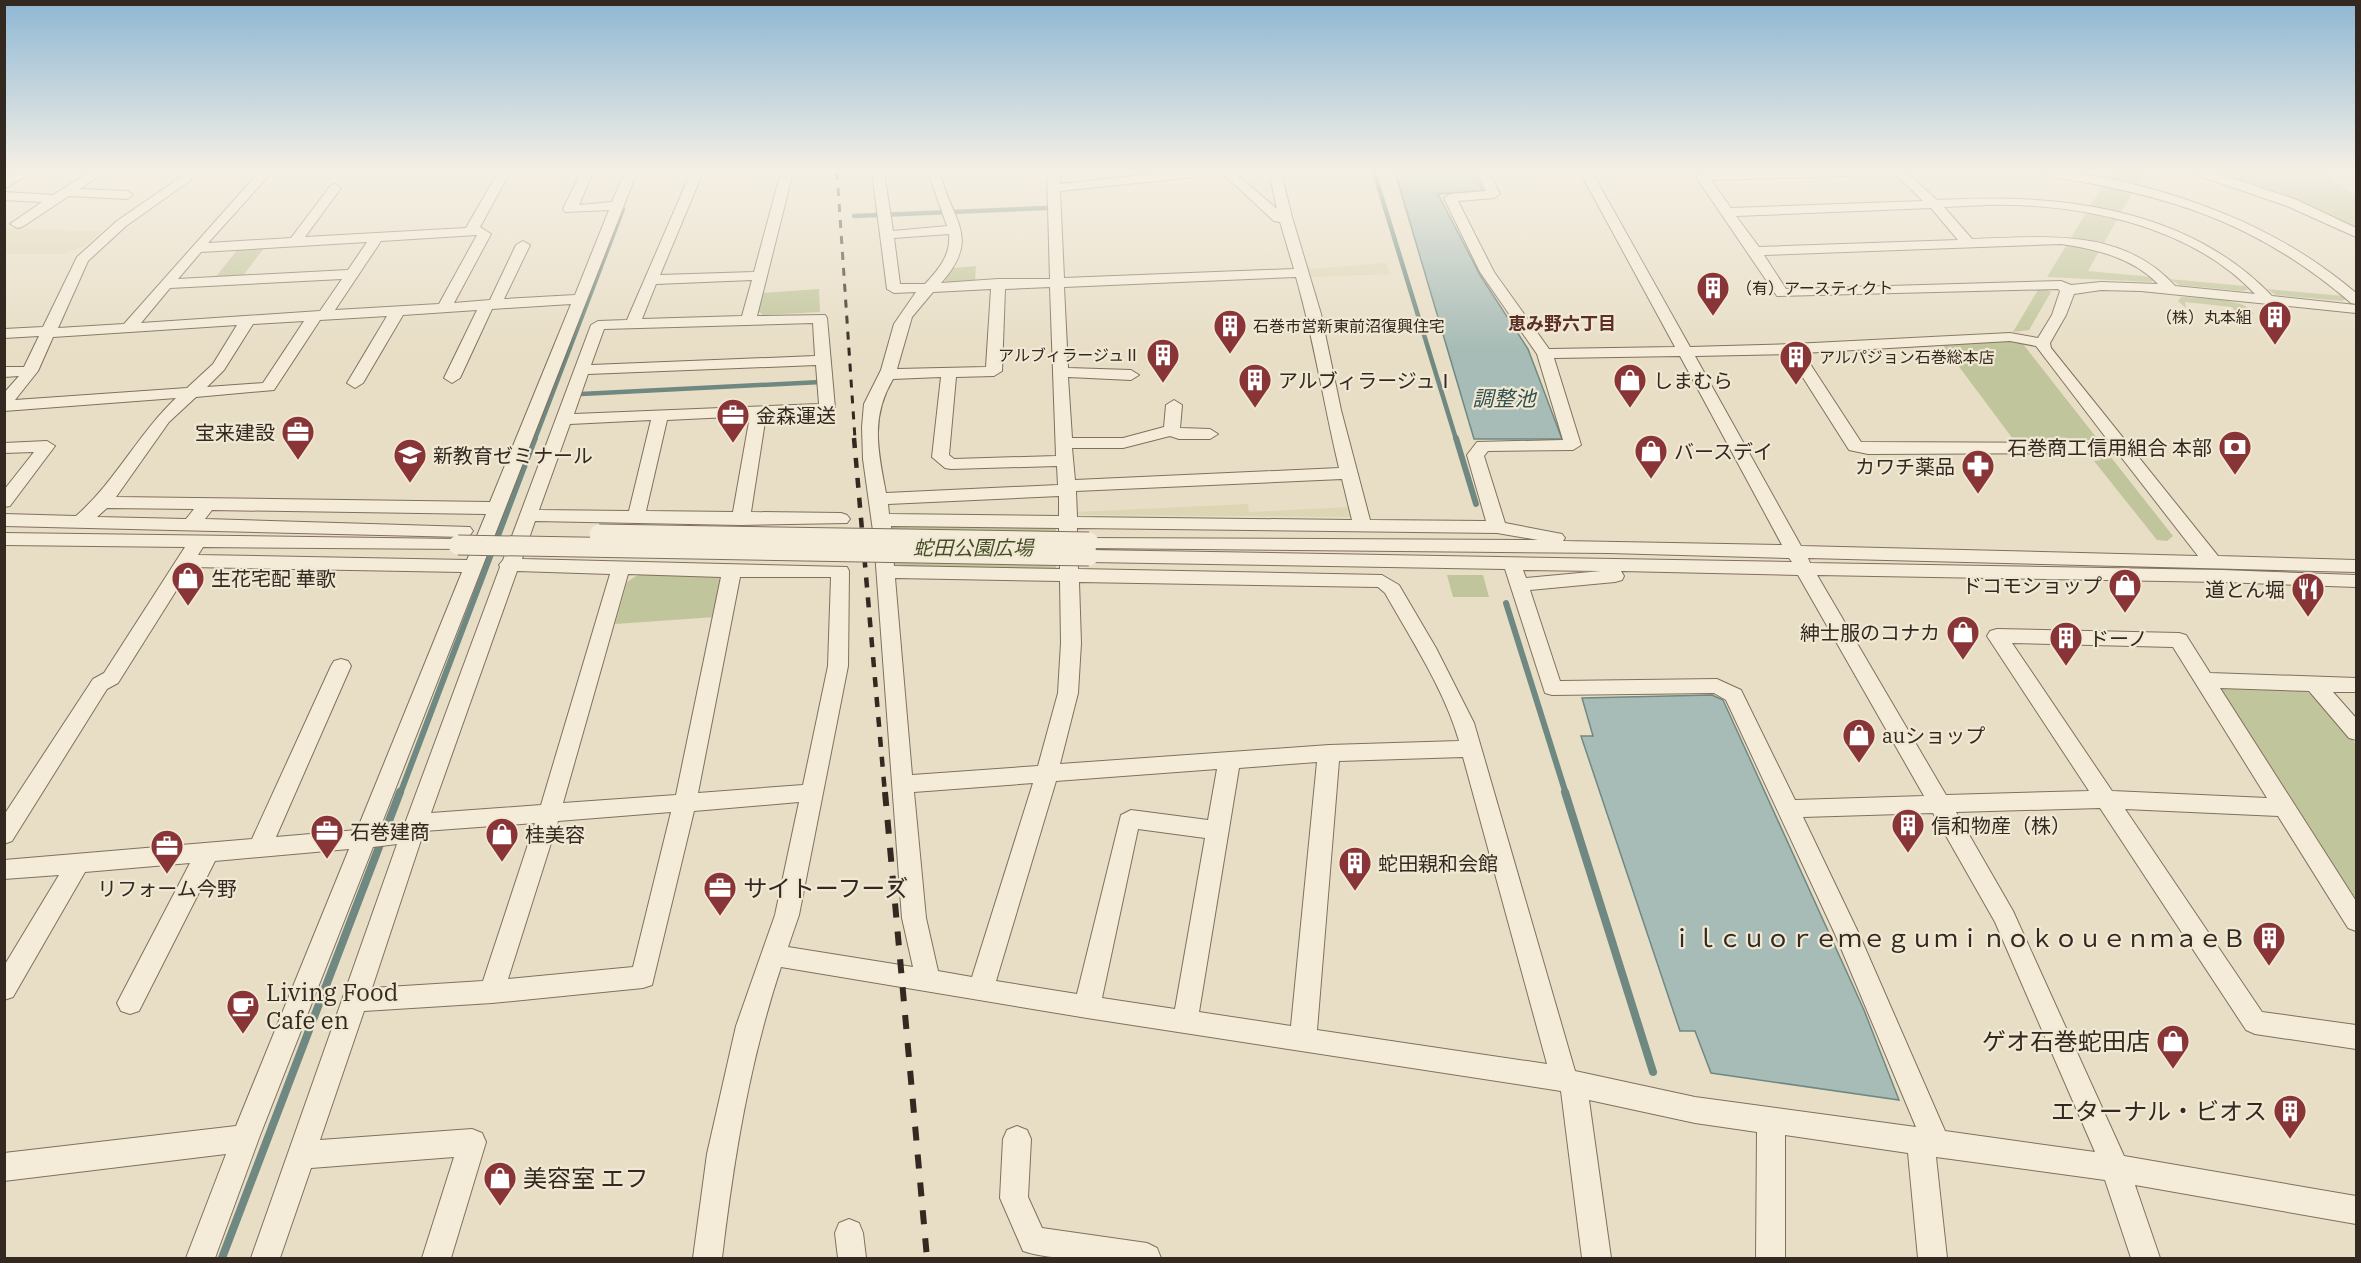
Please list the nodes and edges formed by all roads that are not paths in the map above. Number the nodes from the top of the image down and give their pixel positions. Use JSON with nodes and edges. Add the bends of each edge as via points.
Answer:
{"nodes":[{"id":1,"x":115,"y":231,"type":"edge"},
{"id":2,"x":212,"y":231,"type":"edge"},
{"id":3,"x":303,"y":231,"type":"edge"},
{"id":4,"x":471,"y":231,"type":"joint"},
{"id":5,"x":606,"y":231,"type":"edge"},
{"id":6,"x":672,"y":231,"type":"edge"},
{"id":7,"x":771,"y":231,"type":"edge"},
{"id":8,"x":887,"y":231,"type":"edge"},
{"id":9,"x":933,"y":231,"type":"edge"},
{"id":10,"x":954,"y":231,"type":"edge"},
{"id":11,"x":1056,"y":231,"type":"edge"},
{"id":12,"x":1289,"y":231,"type":"edge"},
{"id":13,"x":1466,"y":231,"type":"edge"},
{"id":14,"x":1618,"y":231,"type":"edge"},
{"id":15,"x":1741,"y":231,"type":"edge"},
{"id":16,"x":1957,"y":231,"type":"edge"},
{"id":17,"x":2160,"y":231,"type":"edge"},
{"id":18,"x":2253,"y":231,"type":"edge"},
{"id":19,"x":888,"y":235,"type":"junction"},
{"id":20,"x":376,"y":238,"type":"junction"},
{"id":21,"x":295,"y":242,"type":"junction"},
{"id":22,"x":1967,"y":242,"type":"junction"},
{"id":23,"x":201,"y":243,"type":"dead end"},
{"id":24,"x":523,"y":245,"type":"dead end"},
{"id":25,"x":1755,"y":251,"type":"junction"},
{"id":26,"x":1302,"y":273,"type":"junction"},
{"id":27,"x":350,"y":274,"type":"junction"},
{"id":28,"x":759,"y":276,"type":"junction"},
{"id":29,"x":651,"y":280,"type":"junction"},
{"id":30,"x":998,"y":283,"type":"junction"},
{"id":31,"x":1058,"y":283,"type":"junction"},
{"id":32,"x":167,"y":284,"type":"junction"},
{"id":33,"x":931,"y":288,"type":"junction"},
{"id":34,"x":2068,"y":290,"type":"junction"},
{"id":35,"x":2171,"y":290,"type":"junction"},
{"id":36,"x":578,"y":299,"type":"junction"},
{"id":37,"x":2268,"y":300,"type":"junction"},
{"id":38,"x":2356,"y":300,"type":"edge"},
{"id":39,"x":491,"y":304,"type":"junction"},
{"id":40,"x":444,"y":307,"type":"junction"},
{"id":41,"x":2356,"y":309,"type":"edge"},
{"id":42,"x":398,"y":310,"type":"junction"},
{"id":43,"x":320,"y":315,"type":"junction"},
{"id":44,"x":749,"y":319,"type":"junction"},
{"id":45,"x":248,"y":320,"type":"junction"},
{"id":46,"x":633,"y":323,"type":"junction"},
{"id":47,"x":129,"y":327,"type":"junction"},
{"id":48,"x":49,"y":332,"type":"junction"},
{"id":49,"x":4,"y":334,"type":"edge"},
{"id":50,"x":2042,"y":343,"type":"junction"},
{"id":51,"x":585,"y":347,"type":"junction"},
{"id":52,"x":560,"y":349,"type":"junction"},
{"id":53,"x":1793,"y":349,"type":"junction"},
{"id":54,"x":1685,"y":352,"type":"junction"},
{"id":55,"x":1545,"y":354,"type":"junction"},
{"id":56,"x":824,"y":360,"type":"junction"},
{"id":57,"x":583,"y":370,"type":"junction"},
{"id":58,"x":30,"y":371,"type":"junction"},
{"id":59,"x":4,"y":372,"type":"edge"},
{"id":60,"x":948,"y":372,"type":"junction"},
{"id":61,"x":1060,"y":372,"type":"junction"},
{"id":62,"x":888,"y":374,"type":"junction"},
{"id":63,"x":1131,"y":375,"type":"dead end"},
{"id":64,"x":452,"y":378,"type":"dead end"},
{"id":65,"x":355,"y":383,"type":"dead end"},
{"id":66,"x":189,"y":393,"type":"junction"},
{"id":67,"x":4,"y":405,"type":"edge"},
{"id":68,"x":1174,"y":405,"type":"dead end"},
{"id":69,"x":759,"y":411,"type":"junction"},
{"id":70,"x":660,"y":416,"type":"junction"},
{"id":71,"x":564,"y":419,"type":"junction"},
{"id":72,"x":1172,"y":430,"type":"junction"},
{"id":73,"x":1210,"y":434,"type":"dead end"},
{"id":74,"x":1065,"y":443,"type":"junction"},
{"id":75,"x":4,"y":448,"type":"edge"},
{"id":76,"x":2124,"y":448,"type":"junction"},
{"id":77,"x":1065,"y":461,"type":"junction"},
{"id":78,"x":1349,"y":473,"type":"junction"},
{"id":79,"x":1067,"y":488,"type":"junction"},
{"id":80,"x":4,"y":502,"type":"edge"},
{"id":81,"x":103,"y":502,"type":"junction"},
{"id":82,"x":207,"y":504,"type":"junction"},
{"id":83,"x":496,"y":508,"type":"junction"},
{"id":84,"x":880,"y":510,"type":"junction"},
{"id":85,"x":529,"y":515,"type":"junction"},
{"id":86,"x":636,"y":518,"type":"junction"},
{"id":87,"x":741,"y":519,"type":"junction"},
{"id":88,"x":841,"y":519,"type":"dead end"},
{"id":89,"x":4,"y":520,"type":"edge"},
{"id":90,"x":80,"y":522,"type":"junction"},
{"id":91,"x":1068,"y":522,"type":"junction"},
{"id":92,"x":1362,"y":525,"type":"junction"},
{"id":93,"x":1497,"y":527,"type":"junction"},
{"id":94,"x":194,"y":534,"type":"junction"},
{"id":95,"x":4,"y":538,"type":"edge"},
{"id":96,"x":1608,"y":547,"type":"junction"},
{"id":97,"x":1089,"y":549,"type":"junction"},
{"id":98,"x":1795,"y":551,"type":"junction"},
{"id":99,"x":186,"y":561,"type":"junction"},
{"id":100,"x":2212,"y":561,"type":"junction"},
{"id":101,"x":508,"y":565,"type":"junction"},
{"id":102,"x":472,"y":566,"type":"junction"},
{"id":103,"x":2356,"y":566,"type":"edge"},
{"id":104,"x":621,"y":568,"type":"junction"},
{"id":105,"x":1805,"y":570,"type":"junction"},
{"id":106,"x":732,"y":571,"type":"junction"},
{"id":107,"x":886,"y":572,"type":"junction"},
{"id":108,"x":1069,"y":574,"type":"junction"},
{"id":109,"x":1515,"y":574,"type":"junction"},
{"id":110,"x":2356,"y":581,"type":"edge"},
{"id":111,"x":341,"y":666,"type":"dead end"},
{"id":112,"x":2203,"y":680,"type":"junction"},
{"id":113,"x":2315,"y":684,"type":"junction"},
{"id":114,"x":2356,"y":685,"type":"edge"},
{"id":115,"x":2356,"y":732,"type":"edge"},
{"id":116,"x":1471,"y":749,"type":"junction"},
{"id":117,"x":1329,"y":753,"type":"junction"},
{"id":118,"x":1229,"y":761,"type":"junction"},
{"id":119,"x":1047,"y":774,"type":"junction"},
{"id":120,"x":903,"y":784,"type":"junction"},
{"id":121,"x":810,"y":793,"type":"junction"},
{"id":122,"x":2104,"y":800,"type":"junction"},
{"id":123,"x":685,"y":802,"type":"junction"},
{"id":124,"x":1941,"y":804,"type":"junction"},
{"id":125,"x":2283,"y":807,"type":"junction"},
{"id":126,"x":1790,"y":809,"type":"junction"},
{"id":127,"x":550,"y":811,"type":"junction"},
{"id":128,"x":1216,"y":830,"type":"junction"},
{"id":129,"x":394,"y":833,"type":"junction"},
{"id":130,"x":4,"y":835,"type":"edge"},
{"id":131,"x":260,"y":847,"type":"junction"},
{"id":132,"x":208,"y":851,"type":"junction"},
{"id":133,"x":78,"y":863,"type":"junction"},
{"id":134,"x":4,"y":870,"type":"edge"},
{"id":135,"x":2356,"y":921,"type":"edge"},
{"id":136,"x":773,"y":955,"type":"junction"},
{"id":137,"x":928,"y":980,"type":"junction"},
{"id":138,"x":4,"y":989,"type":"edge"},
{"id":139,"x":981,"y":989,"type":"junction"},
{"id":140,"x":492,"y":992,"type":"junction"},
{"id":141,"x":353,"y":1000,"type":"junction"},
{"id":142,"x":130,"y":1003,"type":"dead end"},
{"id":143,"x":1087,"y":1007,"type":"junction"},
{"id":144,"x":1185,"y":1022,"type":"junction"},
{"id":145,"x":2356,"y":1037,"type":"edge"},
{"id":146,"x":1303,"y":1038,"type":"junction"},
{"id":147,"x":1569,"y":1081,"type":"junction"},
{"id":148,"x":1771,"y":1122,"type":"junction"},
{"id":149,"x":245,"y":1138,"type":"junction"},
{"id":150,"x":1017,"y":1139,"type":"dead end"},
{"id":151,"x":1929,"y":1143,"type":"junction"},
{"id":152,"x":303,"y":1155,"type":"junction"},
{"id":153,"x":4,"y":1167,"type":"edge"},
{"id":154,"x":2115,"y":1168,"type":"junction"},
{"id":155,"x":2356,"y":1210,"type":"edge"},
{"id":156,"x":201,"y":1258,"type":"edge"},
{"id":157,"x":266,"y":1258,"type":"edge"},
{"id":158,"x":437,"y":1258,"type":"edge"},
{"id":159,"x":707,"y":1258,"type":"edge"},
{"id":160,"x":1147,"y":1258,"type":"edge"},
{"id":161,"x":1596,"y":1258,"type":"edge"},
{"id":162,"x":1770,"y":1258,"type":"edge"},
{"id":163,"x":1932,"y":1258,"type":"edge"},
{"id":164,"x":2145,"y":1258,"type":"edge"}],
"edges":[{"from":1,"to":48,"type":"street","via":[[82,260]]},
{"from":2,"to":23,"type":"street"},
{"from":3,"to":21,"type":"street"},
{"from":4,"to":20,"type":"street"},
{"from":4,"to":40,"type":"street","via":[[484,234]]},
{"from":5,"to":36,"type":"street"},
{"from":6,"to":29,"type":"street"},
{"from":7,"to":28,"type":"street"},
{"from":8,"to":19,"type":"street"},
{"from":9,"to":19,"type":"street"},
{"from":10,"to":33,"type":"street","via":[[952,255]]},
{"from":11,"to":31,"type":"street"},
{"from":12,"to":26,"type":"street"},
{"from":13,"to":55,"type":"street","via":[[1487,272]]},
{"from":14,"to":54,"type":"street"},
{"from":15,"to":25,"type":"street"},
{"from":16,"to":22,"type":"street"},
{"from":17,"to":37,"type":"street","via":[[2204,249],[2252,282]]},
{"from":18,"to":38,"type":"street","via":[[2304,258]]},
{"from":19,"to":33,"type":"street","via":[[894,289]]},
{"from":20,"to":21,"type":"street"},
{"from":20,"to":27,"type":"street"},
{"from":21,"to":32,"type":"street","via":[[197,248]]},
{"from":22,"to":25,"type":"street"},
{"from":22,"to":35,"type":"street","via":[[2045,239],[2090,245],[2142,264]]},
{"from":24,"to":39,"type":"street"},
{"from":25,"to":34,"type":"street","via":[[1782,293],[2061,285]]},
{"from":26,"to":31,"type":"street"},
{"from":26,"to":78,"type":"street"},
{"from":27,"to":32,"type":"street"},
{"from":27,"to":43,"type":"street"},
{"from":28,"to":29,"type":"street"},
{"from":28,"to":44,"type":"street"},
{"from":29,"to":46,"type":"street"},
{"from":30,"to":31,"type":"street"},
{"from":30,"to":33,"type":"street"},
{"from":30,"to":60,"type":"street","via":[[994,371]]},
{"from":31,"to":61,"type":"street"},
{"from":32,"to":47,"type":"street"},
{"from":33,"to":62,"type":"street","via":[[909,310],[901,326]]},
{"from":34,"to":35,"type":"street","via":[[2102,286]]},
{"from":34,"to":50,"type":"street"},
{"from":35,"to":37,"type":"street"},
{"from":36,"to":39,"type":"street"},
{"from":36,"to":52,"type":"street"},
{"from":37,"to":41,"type":"street"},
{"from":39,"to":40,"type":"street"},
{"from":39,"to":64,"type":"street"},
{"from":40,"to":42,"type":"street"},
{"from":42,"to":43,"type":"street"},
{"from":42,"to":65,"type":"street"},
{"from":43,"to":45,"type":"street"},
{"from":43,"to":66,"type":"street","via":[[268,387]]},
{"from":44,"to":46,"type":"street"},
{"from":44,"to":56,"type":"street","via":[[820,318]]},
{"from":45,"to":47,"type":"street"},
{"from":45,"to":66,"type":"street","via":[[219,367]]},
{"from":46,"to":51,"type":"street","via":[[598,325]]},
{"from":47,"to":48,"type":"street"},
{"from":48,"to":49,"type":"street"},
{"from":48,"to":58,"type":"street"},
{"from":50,"to":53,"type":"street","via":[[2010,337]]},
{"from":50,"to":76,"type":"street","via":[[2050,359]]},
{"from":51,"to":52,"type":"street"},
{"from":51,"to":57,"type":"street"},
{"from":52,"to":83,"type":"street"},
{"from":53,"to":54,"type":"street"},
{"from":53,"to":76,"type":"street","via":[[1855,446]]},
{"from":54,"to":55,"type":"street"},
{"from":54,"to":98,"type":"street"},
{"from":55,"to":93,"type":"street","via":[[1573,445],[1483,446],[1475,454]]},
{"from":56,"to":57,"type":"street"},
{"from":56,"to":69,"type":"street","via":[[827,408]]},
{"from":57,"to":71,"type":"street"},
{"from":58,"to":59,"type":"street"},
{"from":58,"to":67,"type":"street"},
{"from":60,"to":62,"type":"street"},
{"from":60,"to":77,"type":"street","via":[[940,458],[951,464]]},
{"from":61,"to":63,"type":"street"},
{"from":61,"to":74,"type":"street"},
{"from":62,"to":84,"type":"street","via":[[875,393],[871,412],[870,449]]},
{"from":66,"to":67,"type":"street"},
{"from":66,"to":81,"type":"street","via":[[164,419]]},
{"from":68,"to":72,"type":"street"},
{"from":69,"to":70,"type":"street"},
{"from":69,"to":87,"type":"street"},
{"from":70,"to":71,"type":"street"},
{"from":70,"to":86,"type":"street"},
{"from":71,"to":85,"type":"street"},
{"from":72,"to":73,"type":"street","via":[[1179,434]]},
{"from":72,"to":74,"type":"street","via":[[1123,443]]},
{"from":74,"to":77,"type":"street"},
{"from":75,"to":80,"type":"street","via":[[47,446]]},
{"from":76,"to":100,"type":"street"},
{"from":77,"to":79,"type":"street"},
{"from":78,"to":79,"type":"street"},
{"from":78,"to":92,"type":"street"},
{"from":79,"to":84,"type":"street"},
{"from":79,"to":91,"type":"street"},
{"from":81,"to":82,"type":"street"},
{"from":81,"to":90,"type":"street"},
{"from":82,"to":83,"type":"street"},
{"from":82,"to":94,"type":"street"},
{"from":83,"to":102,"type":"street"},
{"from":84,"to":91,"type":"street"},
{"from":84,"to":107,"type":"street"},
{"from":85,"to":86,"type":"street"},
{"from":85,"to":101,"type":"street"},
{"from":86,"to":87,"type":"street"},
{"from":87,"to":88,"type":"street"},
{"from":89,"to":90,"type":"street"},
{"from":90,"to":94,"type":"street"},
{"from":91,"to":92,"type":"street"},
{"from":91,"to":108,"type":"street"},
{"from":92,"to":93,"type":"street"},
{"from":93,"to":96,"type":"street"},
{"from":94,"to":95,"type":"street"},
{"from":94,"to":97,"type":"street","bridge":true},
{"from":94,"to":99,"type":"street"},
{"from":96,"to":97,"type":"street"},
{"from":96,"to":98,"type":"street"},
{"from":97,"to":109,"type":"street"},
{"from":98,"to":100,"type":"street"},
{"from":98,"to":105,"type":"street"},
{"from":99,"to":102,"type":"street"},
{"from":99,"to":130,"type":"street","via":[[111,678],[100,684]]},
{"from":100,"to":103,"type":"street"},
{"from":101,"to":104,"type":"street"},
{"from":101,"to":129,"type":"street"},
{"from":102,"to":129,"type":"street"},
{"from":104,"to":106,"type":"street"},
{"from":104,"to":127,"type":"street"},
{"from":105,"to":109,"type":"street","via":[[1707,568]]},
{"from":105,"to":110,"type":"street"},
{"from":105,"to":124,"type":"street"},
{"from":106,"to":121,"type":"street","via":[[840,571],[838,666]]},
{"from":106,"to":123,"type":"street"},
{"from":107,"to":108,"type":"street"},
{"from":107,"to":120,"type":"street"},
{"from":108,"to":116,"type":"street","via":[[1382,581],[1392,589],[1426,648],[1464,723]]},
{"from":108,"to":119,"type":"street","via":[[1068,693]]},
{"from":109,"to":126,"type":"street","via":[[1552,688],[1727,689],[1734,695]]},
{"from":111,"to":131,"type":"street"},
{"from":112,"to":113,"type":"street"},
{"from":112,"to":122,"type":"street","via":[[2179,640],[1997,636]]},
{"from":112,"to":125,"type":"street"},
{"from":113,"to":114,"type":"street"},
{"from":113,"to":115,"type":"street"},
{"from":116,"to":117,"type":"street"},
{"from":116,"to":147,"type":"street"},
{"from":117,"to":118,"type":"street"},
{"from":117,"to":146,"type":"street"},
{"from":118,"to":119,"type":"street"},
{"from":118,"to":128,"type":"street"},
{"from":119,"to":120,"type":"street"},
{"from":119,"to":139,"type":"street"},
{"from":120,"to":137,"type":"street","via":[[914,918]]},
{"from":121,"to":123,"type":"street"},
{"from":121,"to":136,"type":"street","via":[[787,915]]},
{"from":122,"to":124,"type":"street"},
{"from":122,"to":125,"type":"street"},
{"from":122,"to":145,"type":"street","via":[[2254,1022]]},
{"from":123,"to":127,"type":"street"},
{"from":123,"to":140,"type":"street","via":[[643,977]]},
{"from":124,"to":126,"type":"street"},
{"from":124,"to":154,"type":"street","via":[[2005,918]]},
{"from":125,"to":135,"type":"street"},
{"from":126,"to":151,"type":"street","via":[[1847,933]]},
{"from":127,"to":129,"type":"street"},
{"from":127,"to":140,"type":"street"},
{"from":128,"to":143,"type":"street","via":[[1129,821]]},
{"from":128,"to":144,"type":"street"},
{"from":129,"to":131,"type":"street"},
{"from":129,"to":141,"type":"street"},
{"from":129,"to":149,"type":"street"},
{"from":131,"to":132,"type":"street"},
{"from":132,"to":133,"type":"street"},
{"from":132,"to":142,"type":"street"},
{"from":133,"to":134,"type":"street"},
{"from":133,"to":138,"type":"street"},
{"from":136,"to":137,"type":"street"},
{"from":136,"to":159,"type":"street","via":[[749,1026],[728,1119]]},
{"from":137,"to":139,"type":"street"},
{"from":139,"to":143,"type":"street"},
{"from":140,"to":141,"type":"street"},
{"from":141,"to":152,"type":"street"},
{"from":143,"to":144,"type":"street"},
{"from":144,"to":146,"type":"street"},
{"from":146,"to":147,"type":"street"},
{"from":147,"to":148,"type":"street","via":[[1695,1110]]},
{"from":147,"to":161,"type":"street"},
{"from":148,"to":151,"type":"street"},
{"from":148,"to":162,"type":"street"},
{"from":149,"to":153,"type":"street"},
{"from":149,"to":156,"type":"street"},
{"from":150,"to":160,"type":"street","via":[[1014,1198],[1033,1241]]},
{"from":151,"to":154,"type":"street"},
{"from":151,"to":163,"type":"street"},
{"from":152,"to":157,"type":"street"},
{"from":152,"to":158,"type":"street","via":[[472,1142]]},
{"from":154,"to":155,"type":"street"},
{"from":154,"to":164,"type":"street"}]}
